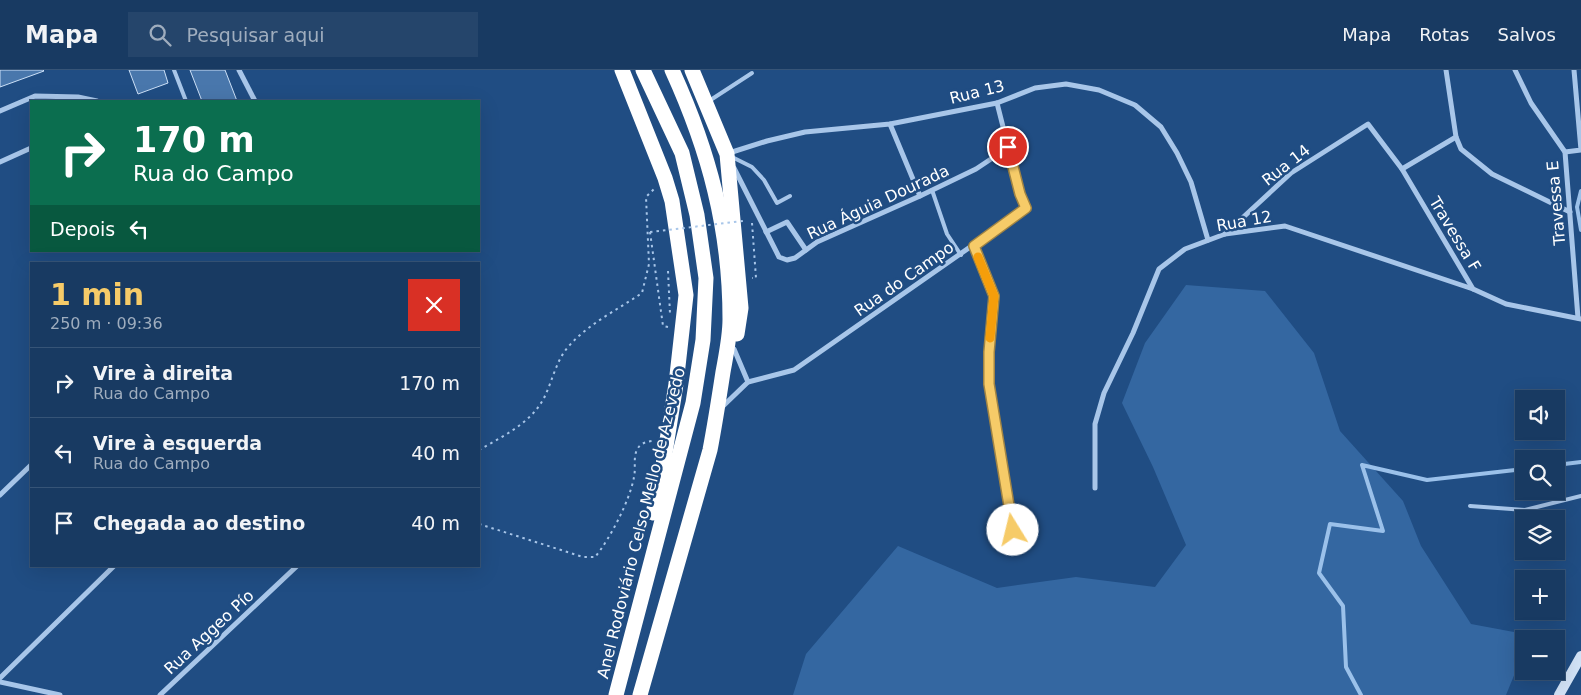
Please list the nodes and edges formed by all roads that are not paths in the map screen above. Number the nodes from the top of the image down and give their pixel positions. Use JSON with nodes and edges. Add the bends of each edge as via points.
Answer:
{"nodes":[{"id":1,"x":174,"y":70,"type":"edge"},
{"id":2,"x":239,"y":70,"type":"edge"},
{"id":3,"x":622,"y":70,"type":"edge"},
{"id":4,"x":643,"y":70,"type":"edge"},
{"id":5,"x":672,"y":70,"type":"edge"},
{"id":6,"x":1446,"y":70,"type":"edge"},
{"id":7,"x":1515,"y":70,"type":"edge"},
{"id":8,"x":1574,"y":70,"type":"edge"},
{"id":9,"x":693,"y":71,"type":"edge"},
{"id":10,"x":752,"y":73,"type":"dead end"},
{"id":11,"x":85,"y":100,"type":"edge"},
{"id":12,"x":186,"y":100,"type":"edge"},
{"id":13,"x":253,"y":100,"type":"edge"},
{"id":14,"x":706,"y":103,"type":"junction"},
{"id":15,"x":996,"y":103,"type":"junction"},
{"id":16,"x":0,"y":111,"type":"edge"},
{"id":17,"x":890,"y":124,"type":"junction"},
{"id":18,"x":1368,"y":124,"type":"joint"},
{"id":19,"x":1456,"y":137,"type":"junction"},
{"id":20,"x":1008,"y":147,"type":"junction"},
{"id":21,"x":30,"y":148,"type":"edge"},
{"id":22,"x":1565,"y":152,"type":"junction"},
{"id":23,"x":727,"y":154,"type":"junction"},
{"id":24,"x":0,"y":162,"type":"edge"},
{"id":25,"x":1402,"y":169,"type":"junction"},
{"id":26,"x":932,"y":190,"type":"junction"},
{"id":27,"x":790,"y":196,"type":"dead end"},
{"id":28,"x":920,"y":196,"type":"junction"},
{"id":29,"x":1570,"y":212,"type":"junction"},
{"id":30,"x":766,"y":232,"type":"junction"},
{"id":31,"x":1225,"y":234,"type":"junction"},
{"id":32,"x":1208,"y":240,"type":"junction"},
{"id":33,"x":974,"y":246,"type":"junction"},
{"id":34,"x":806,"y":250,"type":"junction"},
{"id":35,"x":961,"y":255,"type":"junction"},
{"id":36,"x":1473,"y":289,"type":"junction"},
{"id":37,"x":1579,"y":318,"type":"edge"},
{"id":38,"x":734,"y":349,"type":"junction"},
{"id":39,"x":722,"y":380,"type":"junction"},
{"id":40,"x":748,"y":382,"type":"junction"},
{"id":41,"x":717,"y":411,"type":"junction"},
{"id":42,"x":30,"y":466,"type":"edge"},
{"id":43,"x":1095,"y":488,"type":"dead end"},
{"id":44,"x":0,"y":495,"type":"edge"},
{"id":45,"x":1581,"y":496,"type":"edge"},
{"id":46,"x":1470,"y":506,"type":"dead end"},
{"id":47,"x":1013,"y":530,"type":"dead end"},
{"id":48,"x":113,"y":567,"type":"edge"},
{"id":49,"x":296,"y":567,"type":"edge"},
{"id":50,"x":637,"y":612,"type":"junction"},
{"id":51,"x":1581,"y":656,"type":"edge"},
{"id":52,"x":0,"y":678,"type":"edge"},
{"id":53,"x":0,"y":682,"type":"edge"},
{"id":54,"x":60,"y":695,"type":"edge"},
{"id":55,"x":160,"y":695,"type":"edge"},
{"id":56,"x":616,"y":695,"type":"edge"},
{"id":57,"x":640,"y":695,"type":"edge"},
{"id":58,"x":1559,"y":695,"type":"edge"}],
"edges":[{"from":1,"to":12,"type":"lane"},
{"from":2,"to":13,"type":"street"},
{"from":3,"to":50,"type":"highway","via":[[672,201],[686,295],[660,484],[638,577]]},
{"from":4,"to":50,"type":"highway","name":"Anel Rodoviário Celso Mello de Azevedo","via":[[682,153],[697,215],[706,278],[703,340],[693,403]]},
{"from":5,"to":39,"type":"highway","via":[[702,143],[718,197],[728,269],[730,321]]},
{"from":6,"to":19,"type":"street"},
{"from":7,"to":22,"type":"street","name":"Travessa E","via":[[1531,103]]},
{"from":8,"to":22,"type":"street","via":[[1581,150]]},
{"from":9,"to":14,"type":"highway"},
{"from":10,"to":14,"type":"lane"},
{"from":11,"to":16,"type":"street","via":[[78,96],[35,96]]},
{"from":14,"to":23,"type":"highway"},
{"from":15,"to":17,"type":"street","name":"Rua 13"},
{"from":15,"to":20,"type":"street","name":"Rua do Campo"},
{"from":15,"to":32,"type":"street","name":"Rua 13","via":[[1035,88],[1066,84],[1099,90],[1135,105],[1161,127],[1176,153],[1191,182]]},
{"from":17,"to":23,"type":"street","name":"Rua 13","via":[[806,132]]},
{"from":17,"to":28,"type":"street"},
{"from":18,"to":25,"type":"street","name":"Travessa F"},
{"from":18,"to":31,"type":"street","name":"Rua 14","via":[[1291,173]]},
{"from":19,"to":25,"type":"street"},
{"from":19,"to":29,"type":"street","via":[[1461,149],[1492,174]]},
{"from":20,"to":26,"type":"street","name":"Rua Águia Dourada","via":[[976,169]]},
{"from":20,"to":33,"type":"street","name":"Rua do Campo","via":[[1026,208]]},
{"from":21,"to":24,"type":"street"},
{"from":22,"to":29,"type":"street","name":"Travessa E"},
{"from":23,"to":27,"type":"lane","via":[[752,167],[777,202]]},
{"from":23,"to":30,"type":"street","name":"Rua Águia Dourada"},
{"from":23,"to":38,"type":"highway","via":[[741,308]]},
{"from":25,"to":36,"type":"street","name":"Travessa F"},
{"from":26,"to":28,"type":"street","name":"Rua Águia Dourada"},
{"from":26,"to":35,"type":"lane","via":[[947,234]]},
{"from":28,"to":34,"type":"street","name":"Rua Águia Dourada","via":[[817,242]]},
{"from":29,"to":37,"type":"street","name":"Travessa E"},
{"from":30,"to":34,"type":"street","via":[[786,222]]},
{"from":30,"to":34,"type":"street","name":"Rua Águia Dourada","via":[[779,257],[795,258]]},
{"from":31,"to":32,"type":"street","name":"Rua 12"},
{"from":31,"to":36,"type":"street","name":"Rua 12","via":[[1285,226]]},
{"from":32,"to":43,"type":"street","name":"Rua 12","via":[[1185,249],[1159,269],[1104,393],[1094,424]]},
{"from":33,"to":35,"type":"street","name":"Rua do Campo"},
{"from":33,"to":47,"type":"street","via":[[994,296],[989,384]]},
{"from":35,"to":40,"type":"street","name":"Rua do Campo","via":[[794,370]]},
{"from":36,"to":37,"type":"street","name":"Travessa F","via":[[1506,304]]},
{"from":38,"to":39,"type":"highway"},
{"from":38,"to":40,"type":"street"},
{"from":39,"to":41,"type":"highway"},
{"from":40,"to":41,"type":"street","name":"Rua do Campo"},
{"from":41,"to":57,"type":"highway","via":[[710,450]]},
{"from":42,"to":44,"type":"street"},
{"from":45,"to":46,"type":"lane","via":[[1525,510]]},
{"from":48,"to":52,"type":"street"},
{"from":49,"to":55,"type":"street","name":"Rua Aggeo Pío"},
{"from":50,"to":56,"type":"highway","name":"Anel Rodoviário Celso Mello de Azevedo"},
{"from":51,"to":58,"type":"street"},
{"from":53,"to":54,"type":"street"}]}
